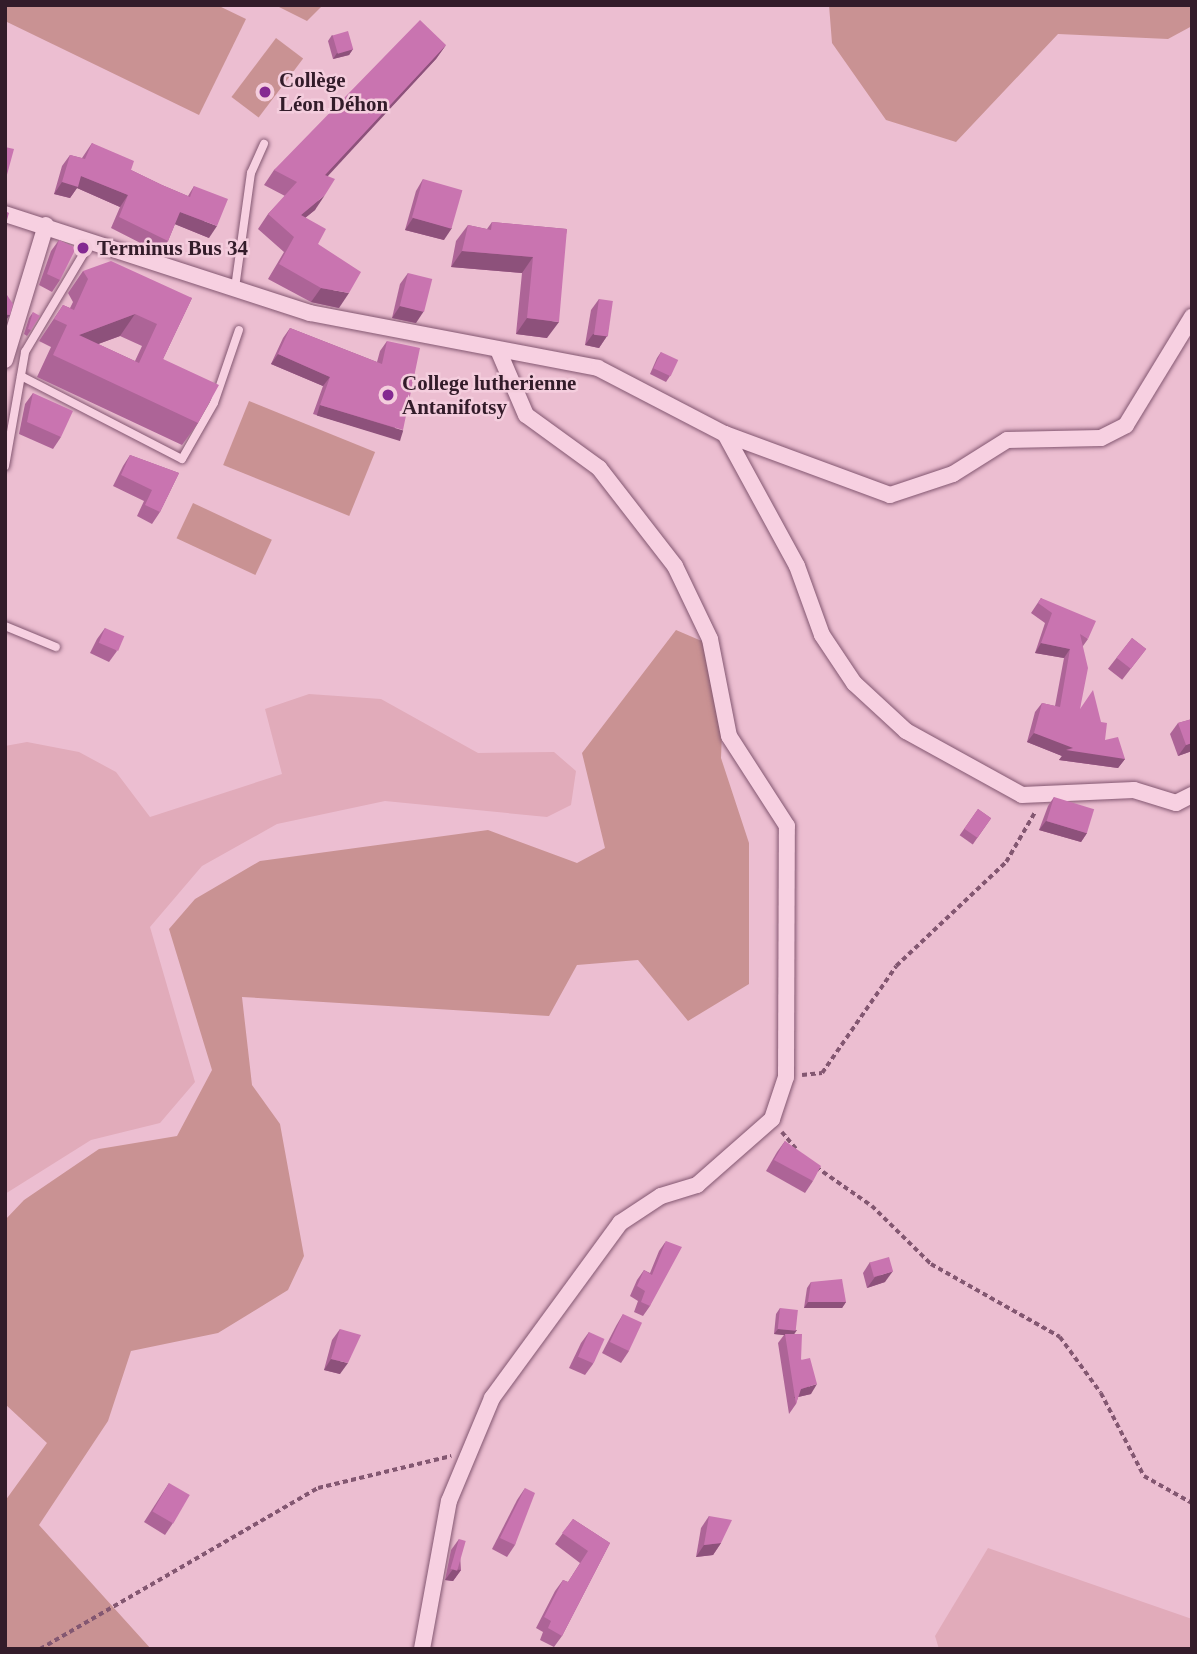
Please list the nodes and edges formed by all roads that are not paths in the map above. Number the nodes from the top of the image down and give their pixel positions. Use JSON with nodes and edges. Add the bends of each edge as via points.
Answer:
{"nodes":[{"id":1,"x":264,"y":144,"type":"dead end"},
{"id":2,"x":5,"y":214,"type":"edge"},
{"id":3,"x":46,"y":225,"type":"junction"},
{"id":4,"x":90,"y":243,"type":"junction"},
{"id":5,"x":235,"y":288,"type":"junction"},
{"id":6,"x":1192,"y":317,"type":"edge"},
{"id":7,"x":239,"y":330,"type":"dead end"},
{"id":8,"x":499,"y":352,"type":"junction"},
{"id":9,"x":5,"y":360,"type":"edge"},
{"id":10,"x":21,"y":376,"type":"junction"},
{"id":11,"x":725,"y":434,"type":"junction"},
{"id":12,"x":5,"y":466,"type":"edge"},
{"id":13,"x":5,"y":626,"type":"edge"},
{"id":14,"x":56,"y":647,"type":"dead end"},
{"id":15,"x":1192,"y":796,"type":"edge"},
{"id":16,"x":422,"y":1649,"type":"edge"}],
"edges":[{"from":1,"to":5,"type":"lane","via":[[251,173]]},
{"from":2,"to":3,"type":"street"},
{"from":3,"to":4,"type":"street"},
{"from":3,"to":9,"type":"street"},
{"from":4,"to":5,"type":"street"},
{"from":4,"to":10,"type":"lane","via":[[25,352]]},
{"from":5,"to":8,"type":"street","via":[[379,330]]},
{"from":6,"to":11,"type":"street","via":[[1178,330],[1159,377],[1126,425],[1101,439],[1007,440],[953,474],[890,495]]},
{"from":7,"to":10,"type":"lane","via":[[214,403],[182,459]]},
{"from":8,"to":11,"type":"street","via":[[598,369]]},
{"from":8,"to":16,"type":"street","via":[[526,415],[599,468],[675,566],[710,639],[729,736],[787,826],[786,1077],[772,1119],[697,1185],[661,1196],[620,1223],[492,1398],[449,1501]]},
{"from":10,"to":12,"type":"lane"},
{"from":11,"to":15,"type":"street","via":[[797,566],[822,635],[854,683],[906,731],[1022,795],[1134,790],[1176,803]]},
{"from":13,"to":14,"type":"lane"}]}
